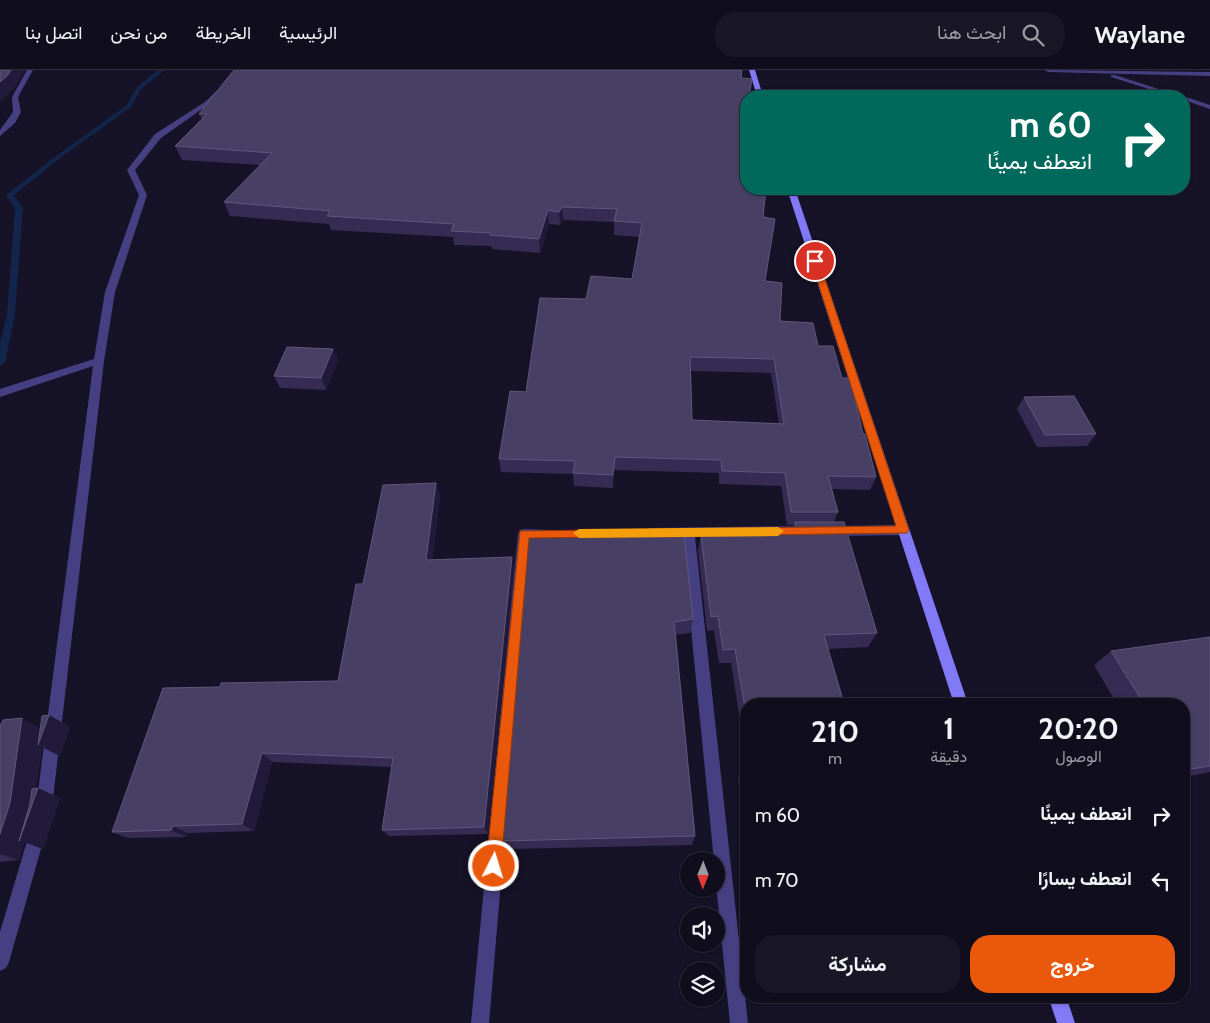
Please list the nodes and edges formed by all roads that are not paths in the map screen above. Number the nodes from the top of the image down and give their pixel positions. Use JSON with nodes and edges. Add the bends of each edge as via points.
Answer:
{"nodes":[{"id":1,"x":30,"y":70,"type":"edge"},
{"id":2,"x":242,"y":70,"type":"edge"},
{"id":3,"x":752,"y":70,"type":"edge"},
{"id":4,"x":1048,"y":70,"type":"edge"},
{"id":5,"x":1099,"y":72,"type":"junction"},
{"id":6,"x":1210,"y":74,"type":"edge"},
{"id":7,"x":758,"y":90,"type":"edge"},
{"id":8,"x":1158,"y":90,"type":"edge"},
{"id":9,"x":1190,"y":100,"type":"edge"},
{"id":10,"x":1210,"y":107,"type":"edge"},
{"id":11,"x":0,"y":134,"type":"edge"},
{"id":12,"x":793,"y":195,"type":"edge"},
{"id":13,"x":99,"y":361,"type":"junction"},
{"id":14,"x":0,"y":392,"type":"edge"},
{"id":15,"x":903,"y":530,"type":"junction"},
{"id":16,"x":688,"y":532,"type":"junction"},
{"id":17,"x":640,"y":533,"type":"edge"},
{"id":18,"x":562,"y":534,"type":"edge"},
{"id":19,"x":959,"y":698,"type":"edge"},
{"id":20,"x":0,"y":962,"type":"edge"},
{"id":21,"x":1059,"y":1003,"type":"edge"},
{"id":22,"x":480,"y":1023,"type":"edge"},
{"id":23,"x":739,"y":1023,"type":"edge"},
{"id":24,"x":1066,"y":1023,"type":"edge"}],
"edges":[{"from":1,"to":11,"type":"street","via":[[15,97],[18,112]]},
{"from":2,"to":13,"type":"street","via":[[207,103],[158,136],[131,170],[143,195],[110,292]]},
{"from":3,"to":7,"type":"main road"},
{"from":4,"to":5,"type":"street"},
{"from":5,"to":6,"type":"street"},
{"from":5,"to":8,"type":"street"},
{"from":9,"to":10,"type":"street"},
{"from":12,"to":15,"type":"main road"},
{"from":13,"to":14,"type":"street"},
{"from":13,"to":20,"type":"street","via":[[43,812]]},
{"from":15,"to":16,"type":"street"},
{"from":15,"to":19,"type":"main road"},
{"from":16,"to":17,"type":"street"},
{"from":16,"to":23,"type":"street"},
{"from":18,"to":22,"type":"street","via":[[524,534]]},
{"from":21,"to":24,"type":"main road"}]}
